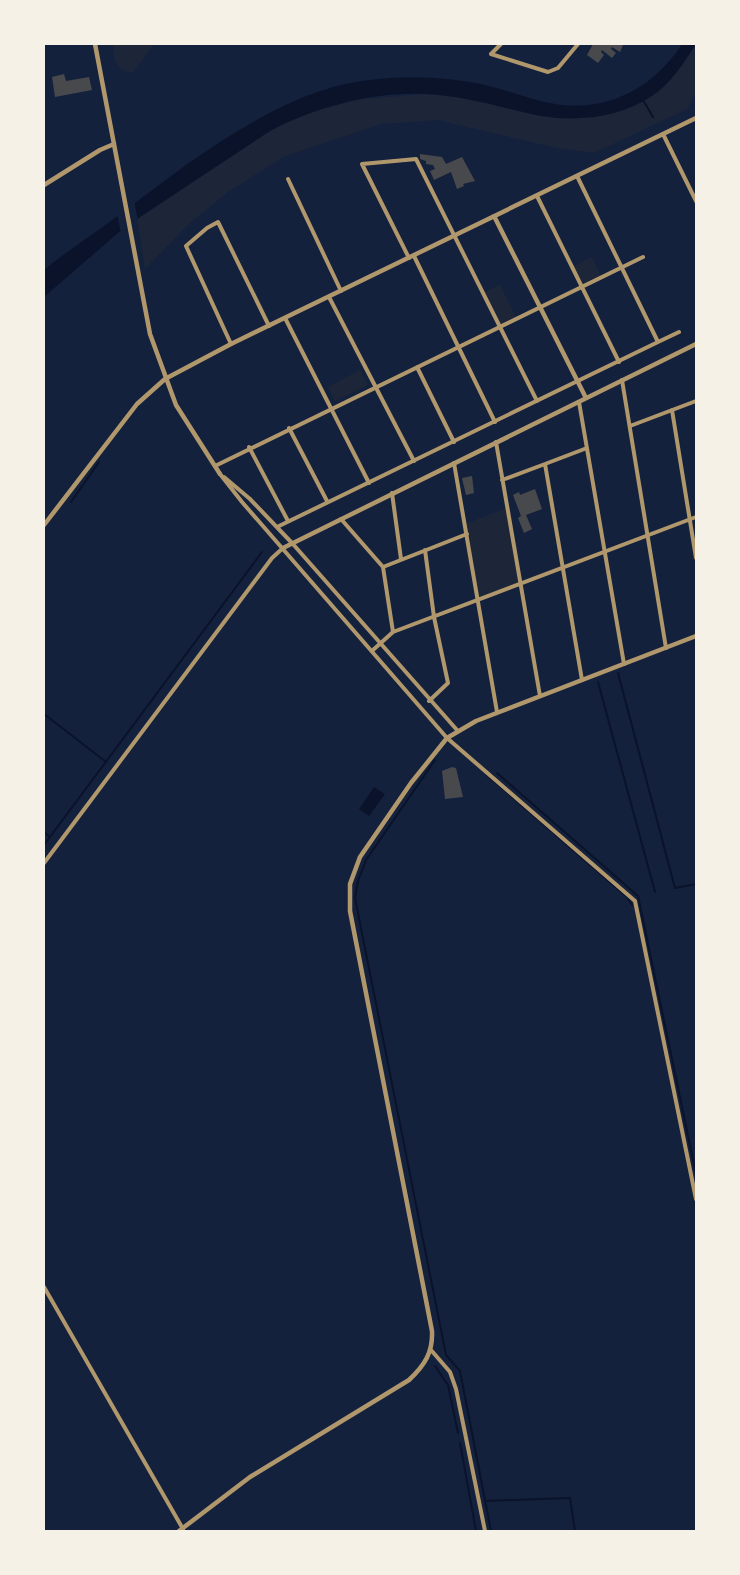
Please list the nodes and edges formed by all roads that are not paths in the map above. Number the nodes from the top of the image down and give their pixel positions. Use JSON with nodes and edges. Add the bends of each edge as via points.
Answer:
{"nodes":[{"id":1,"x":95,"y":44,"type":"edge"},
{"id":2,"x":501,"y":44,"type":"edge"},
{"id":3,"x":578,"y":44,"type":"edge"},
{"id":4,"x":696,"y":118,"type":"edge"},
{"id":5,"x":663,"y":134,"type":"junction"},
{"id":6,"x":114,"y":144,"type":"junction"},
{"id":7,"x":577,"y":176,"type":"junction"},
{"id":8,"x":288,"y":179,"type":"dead end"},
{"id":9,"x":44,"y":185,"type":"edge"},
{"id":10,"x":537,"y":196,"type":"junction"},
{"id":11,"x":696,"y":201,"type":"edge"},
{"id":12,"x":494,"y":216,"type":"junction"},
{"id":13,"x":453,"y":236,"type":"junction"},
{"id":14,"x":411,"y":257,"type":"junction"},
{"id":15,"x":644,"y":257,"type":"dead end"},
{"id":16,"x":622,"y":268,"type":"junction"},
{"id":17,"x":582,"y":288,"type":"junction"},
{"id":18,"x":341,"y":291,"type":"junction"},
{"id":19,"x":329,"y":297,"type":"junction"},
{"id":20,"x":542,"y":308,"type":"junction"},
{"id":21,"x":285,"y":318,"type":"junction"},
{"id":22,"x":269,"y":326,"type":"junction"},
{"id":23,"x":500,"y":328,"type":"junction"},
{"id":24,"x":679,"y":332,"type":"dead end"},
{"id":25,"x":658,"y":342,"type":"junction"},
{"id":26,"x":231,"y":344,"type":"junction"},
{"id":27,"x":696,"y":344,"type":"edge"},
{"id":28,"x":459,"y":347,"type":"junction"},
{"id":29,"x":619,"y":362,"type":"junction"},
{"id":30,"x":417,"y":367,"type":"junction"},
{"id":31,"x":165,"y":379,"type":"junction"},
{"id":32,"x":622,"y":380,"type":"junction"},
{"id":33,"x":578,"y":382,"type":"junction"},
{"id":34,"x":376,"y":387,"type":"junction"},
{"id":35,"x":586,"y":398,"type":"junction"},
{"id":36,"x":537,"y":401,"type":"junction"},
{"id":37,"x":696,"y":401,"type":"edge"},
{"id":38,"x":579,"y":402,"type":"junction"},
{"id":39,"x":331,"y":408,"type":"junction"},
{"id":40,"x":672,"y":410,"type":"junction"},
{"id":41,"x":495,"y":422,"type":"junction"},
{"id":42,"x":630,"y":426,"type":"junction"},
{"id":43,"x":289,"y":428,"type":"junction"},
{"id":44,"x":454,"y":442,"type":"junction"},
{"id":45,"x":496,"y":442,"type":"junction"},
{"id":46,"x":249,"y":447,"type":"junction"},
{"id":47,"x":587,"y":448,"type":"junction"},
{"id":48,"x":414,"y":461,"type":"junction"},
{"id":49,"x":454,"y":463,"type":"junction"},
{"id":50,"x":545,"y":464,"type":"junction"},
{"id":51,"x":214,"y":466,"type":"junction"},
{"id":52,"x":220,"y":474,"type":"junction"},
{"id":53,"x":502,"y":480,"type":"junction"},
{"id":54,"x":369,"y":483,"type":"junction"},
{"id":55,"x":392,"y":493,"type":"junction"},
{"id":56,"x":327,"y":502,"type":"junction"},
{"id":57,"x":696,"y":517,"type":"edge"},
{"id":58,"x":341,"y":519,"type":"junction"},
{"id":59,"x":690,"y":519,"type":"junction"},
{"id":60,"x":288,"y":521,"type":"junction"},
{"id":61,"x":44,"y":524,"type":"edge"},
{"id":62,"x":277,"y":527,"type":"junction"},
{"id":63,"x":467,"y":534,"type":"junction"},
{"id":64,"x":647,"y":536,"type":"junction"},
{"id":65,"x":292,"y":543,"type":"junction"},
{"id":66,"x":283,"y":548,"type":"junction"},
{"id":67,"x":425,"y":550,"type":"junction"},
{"id":68,"x":604,"y":552,"type":"junction"},
{"id":69,"x":696,"y":558,"type":"edge"},
{"id":70,"x":402,"y":559,"type":"junction"},
{"id":71,"x":383,"y":567,"type":"junction"},
{"id":72,"x":562,"y":568,"type":"junction"},
{"id":73,"x":520,"y":584,"type":"junction"},
{"id":74,"x":478,"y":601,"type":"junction"},
{"id":75,"x":434,"y":617,"type":"junction"},
{"id":76,"x":394,"y":632,"type":"junction"},
{"id":77,"x":696,"y":636,"type":"edge"},
{"id":78,"x":380,"y":645,"type":"junction"},
{"id":79,"x":666,"y":648,"type":"junction"},
{"id":80,"x":373,"y":650,"type":"junction"},
{"id":81,"x":624,"y":664,"type":"junction"},
{"id":82,"x":582,"y":680,"type":"junction"},
{"id":83,"x":540,"y":696,"type":"junction"},
{"id":84,"x":429,"y":701,"type":"junction"},
{"id":85,"x":497,"y":712,"type":"junction"},
{"id":86,"x":457,"y":730,"type":"junction"},
{"id":87,"x":447,"y":738,"type":"junction"},
{"id":88,"x":44,"y":862,"type":"edge"},
{"id":89,"x":696,"y":1199,"type":"edge"},
{"id":90,"x":44,"y":1288,"type":"edge"},
{"id":91,"x":431,"y":1350,"type":"junction"},
{"id":92,"x":181,"y":1530,"type":"edge"},
{"id":93,"x":484,"y":1531,"type":"edge"}],
"edges":[{"from":1,"to":6,"type":"street"},
{"from":2,"to":3,"type":"street","via":[[491,54],[548,72],[558,68]]},
{"from":4,"to":5,"type":"street"},
{"from":5,"to":7,"type":"street"},
{"from":5,"to":11,"type":"street"},
{"from":6,"to":9,"type":"street"},
{"from":6,"to":31,"type":"street","via":[[150,334]]},
{"from":7,"to":10,"type":"street"},
{"from":7,"to":16,"type":"street"},
{"from":8,"to":18,"type":"street"},
{"from":10,"to":12,"type":"street"},
{"from":10,"to":17,"type":"street"},
{"from":12,"to":13,"type":"street"},
{"from":12,"to":20,"type":"street"},
{"from":13,"to":14,"type":"street"},
{"from":13,"to":14,"type":"street","via":[[416,159],[362,164]]},
{"from":13,"to":23,"type":"street"},
{"from":14,"to":18,"type":"street"},
{"from":14,"to":28,"type":"street"},
{"from":15,"to":16,"type":"street"},
{"from":16,"to":17,"type":"street"},
{"from":16,"to":25,"type":"street"},
{"from":17,"to":20,"type":"street"},
{"from":17,"to":29,"type":"street"},
{"from":18,"to":19,"type":"street"},
{"from":19,"to":21,"type":"street"},
{"from":19,"to":34,"type":"street"},
{"from":20,"to":23,"type":"street"},
{"from":20,"to":33,"type":"street"},
{"from":21,"to":22,"type":"street"},
{"from":21,"to":39,"type":"street"},
{"from":22,"to":26,"type":"street"},
{"from":22,"to":26,"type":"street","via":[[218,222],[186,246]]},
{"from":23,"to":28,"type":"street"},
{"from":23,"to":36,"type":"street"},
{"from":24,"to":25,"type":"street"},
{"from":25,"to":29,"type":"street"},
{"from":26,"to":31,"type":"street"},
{"from":27,"to":32,"type":"street"},
{"from":28,"to":30,"type":"street"},
{"from":28,"to":41,"type":"street"},
{"from":29,"to":33,"type":"street"},
{"from":30,"to":34,"type":"street"},
{"from":30,"to":44,"type":"street"},
{"from":31,"to":51,"type":"street","via":[[182,417]]},
{"from":31,"to":61,"type":"street","via":[[127,415]]},
{"from":32,"to":35,"type":"street"},
{"from":32,"to":42,"type":"street"},
{"from":33,"to":35,"type":"street"},
{"from":33,"to":36,"type":"street"},
{"from":34,"to":39,"type":"street"},
{"from":34,"to":48,"type":"street"},
{"from":35,"to":38,"type":"street"},
{"from":36,"to":41,"type":"street"},
{"from":37,"to":40,"type":"street"},
{"from":38,"to":45,"type":"street"},
{"from":38,"to":47,"type":"street"},
{"from":39,"to":43,"type":"street"},
{"from":39,"to":54,"type":"street"},
{"from":40,"to":42,"type":"street"},
{"from":40,"to":59,"type":"street"},
{"from":41,"to":44,"type":"street"},
{"from":42,"to":64,"type":"street"},
{"from":43,"to":46,"type":"street"},
{"from":43,"to":56,"type":"street"},
{"from":44,"to":48,"type":"street"},
{"from":45,"to":49,"type":"street"},
{"from":45,"to":53,"type":"street"},
{"from":46,"to":51,"type":"street"},
{"from":46,"to":60,"type":"street"},
{"from":47,"to":50,"type":"street"},
{"from":47,"to":68,"type":"street"},
{"from":48,"to":54,"type":"street"},
{"from":49,"to":55,"type":"street"},
{"from":49,"to":63,"type":"street"},
{"from":50,"to":53,"type":"street"},
{"from":50,"to":72,"type":"street"},
{"from":51,"to":52,"type":"street"},
{"from":52,"to":62,"type":"street"},
{"from":52,"to":66,"type":"street"},
{"from":53,"to":73,"type":"street"},
{"from":54,"to":56,"type":"street"},
{"from":55,"to":58,"type":"street"},
{"from":55,"to":70,"type":"street"},
{"from":56,"to":60,"type":"street"},
{"from":57,"to":59,"type":"street"},
{"from":58,"to":65,"type":"street"},
{"from":58,"to":71,"type":"street"},
{"from":59,"to":64,"type":"street"},
{"from":59,"to":69,"type":"street"},
{"from":60,"to":62,"type":"street"},
{"from":62,"to":65,"type":"street"},
{"from":63,"to":67,"type":"street"},
{"from":63,"to":74,"type":"street"},
{"from":64,"to":68,"type":"street"},
{"from":64,"to":79,"type":"street"},
{"from":65,"to":66,"type":"street"},
{"from":65,"to":78,"type":"street"},
{"from":66,"to":80,"type":"street"},
{"from":66,"to":88,"type":"street","via":[[272,558]]},
{"from":67,"to":70,"type":"street"},
{"from":67,"to":75,"type":"street"},
{"from":68,"to":72,"type":"street"},
{"from":68,"to":81,"type":"street"},
{"from":70,"to":71,"type":"street"},
{"from":71,"to":76,"type":"street"},
{"from":72,"to":73,"type":"street"},
{"from":72,"to":82,"type":"street"},
{"from":73,"to":74,"type":"street"},
{"from":73,"to":83,"type":"street"},
{"from":74,"to":75,"type":"street"},
{"from":74,"to":85,"type":"street"},
{"from":75,"to":76,"type":"street"},
{"from":75,"to":84,"type":"street","via":[[448,683]]},
{"from":76,"to":78,"type":"street"},
{"from":77,"to":79,"type":"street"},
{"from":78,"to":80,"type":"street"},
{"from":78,"to":84,"type":"street"},
{"from":79,"to":81,"type":"street"},
{"from":80,"to":87,"type":"street"},
{"from":81,"to":82,"type":"street"},
{"from":82,"to":83,"type":"street"},
{"from":83,"to":85,"type":"street"},
{"from":84,"to":86,"type":"street"},
{"from":85,"to":86,"type":"street"},
{"from":86,"to":87,"type":"street"},
{"from":87,"to":89,"type":"street","via":[[635,901]]},
{"from":87,"to":91,"type":"street","via":[[360,857],[349,897],[432,1331]]},
{"from":90,"to":92,"type":"street"},
{"from":91,"to":92,"type":"street","via":[[422,1367],[409,1380],[250,1477]]},
{"from":91,"to":93,"type":"street","via":[[450,1372],[456,1389]]}]}
